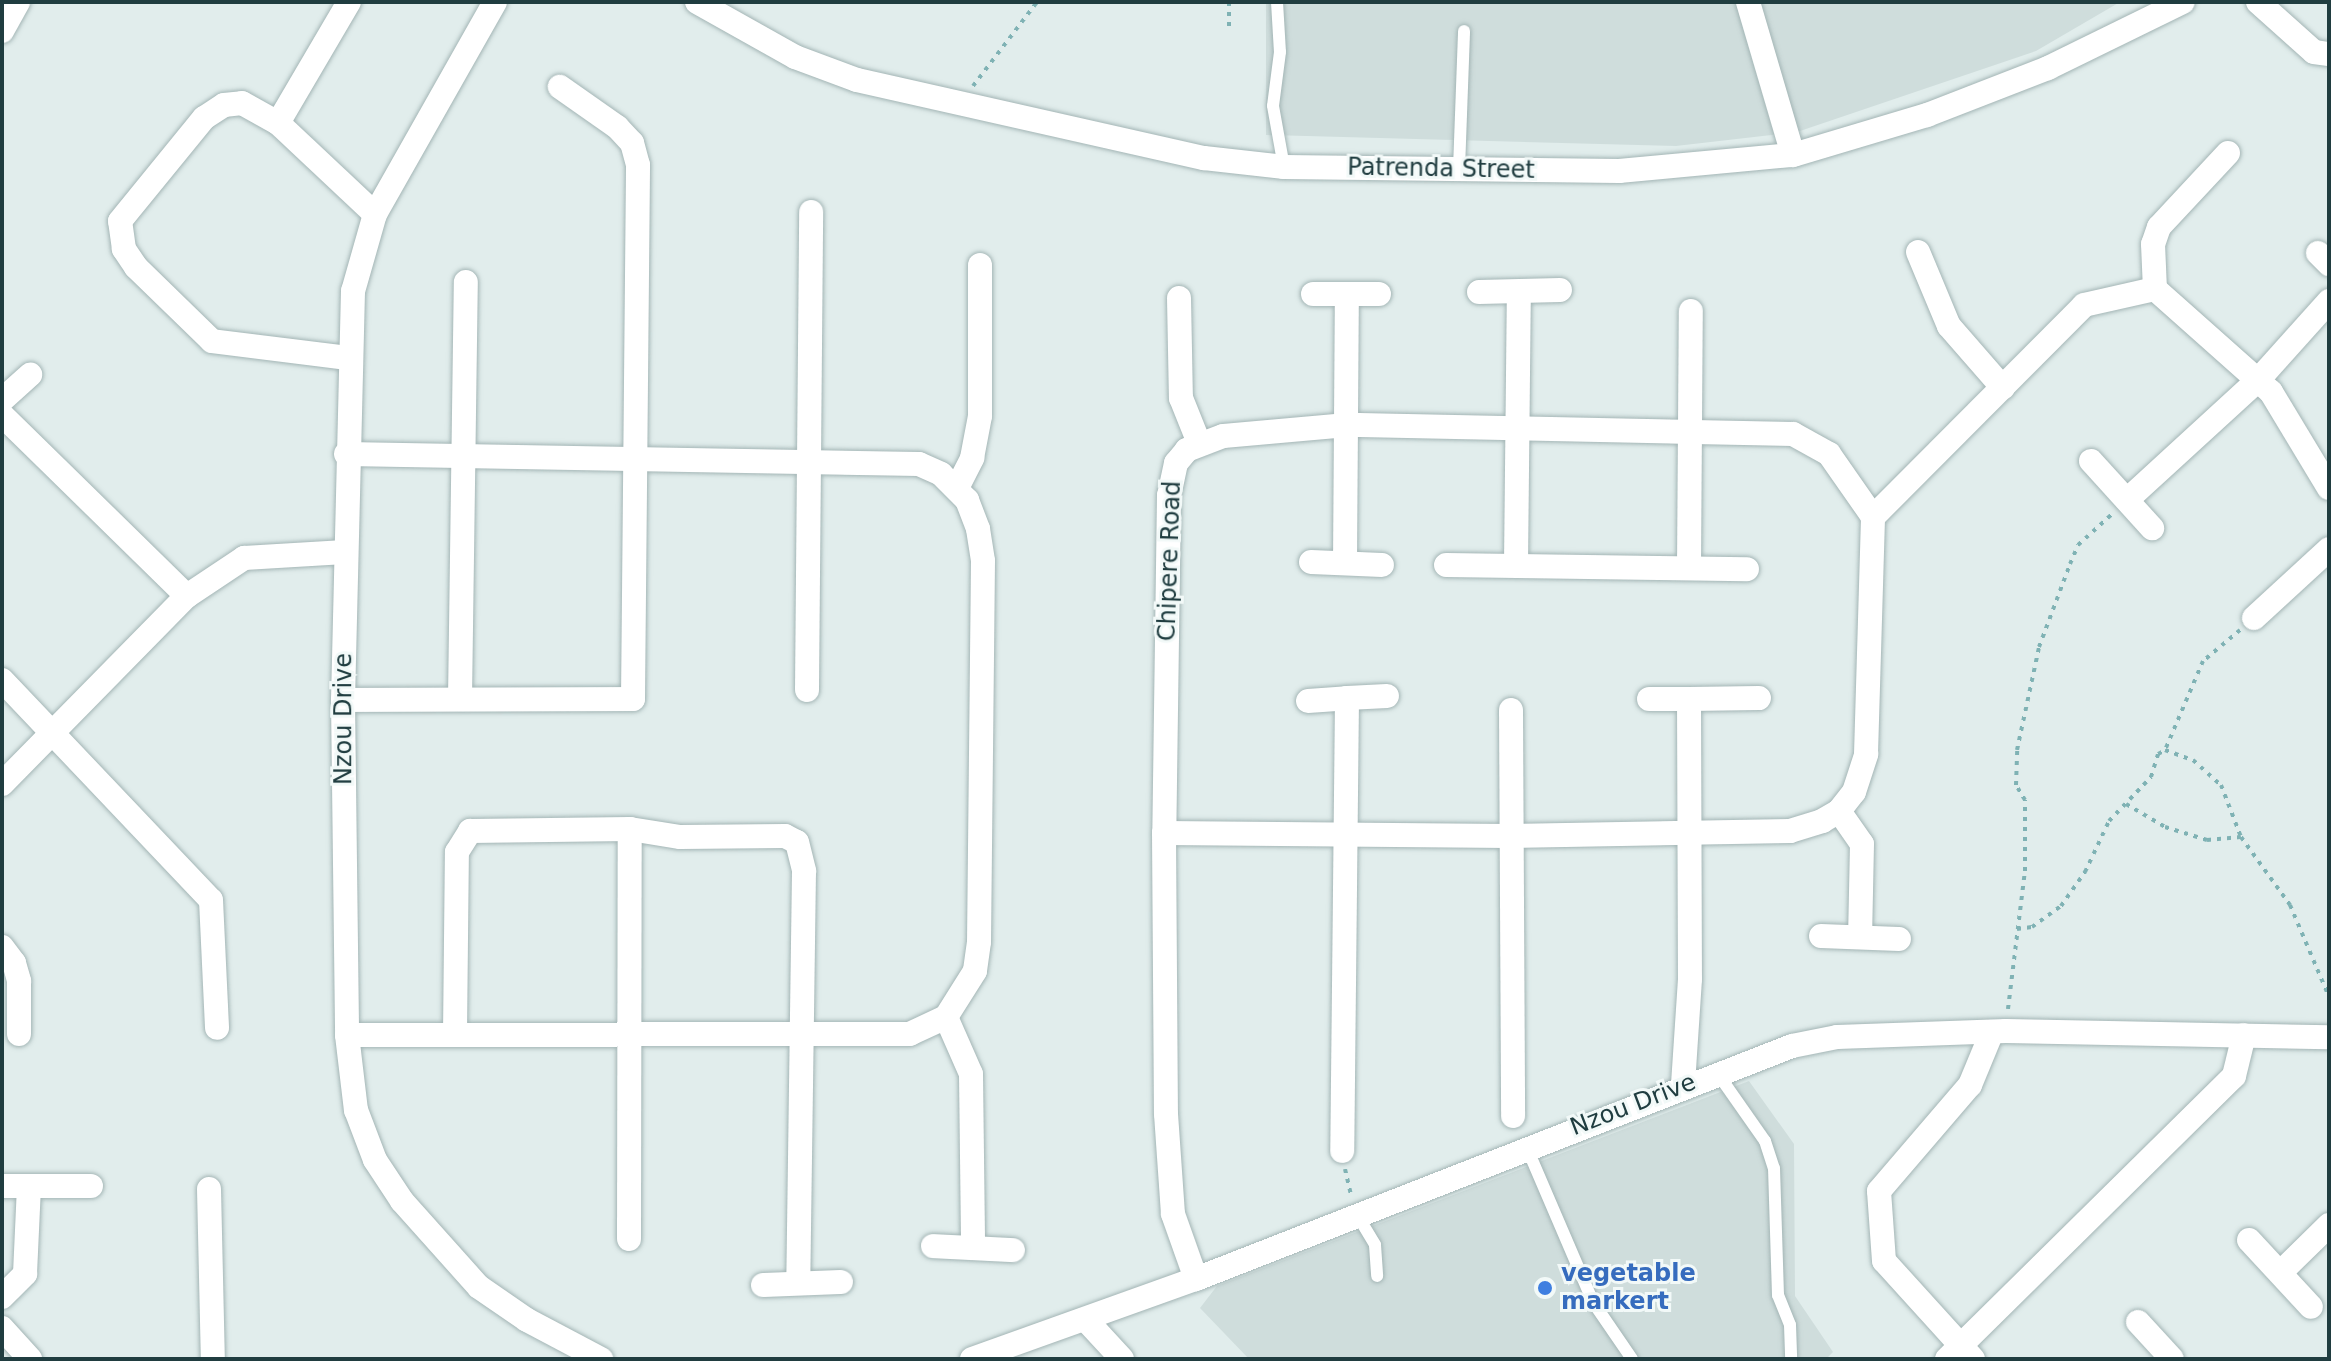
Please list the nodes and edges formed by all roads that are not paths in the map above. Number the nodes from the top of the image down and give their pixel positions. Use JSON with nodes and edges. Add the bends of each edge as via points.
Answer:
{"nodes":[{"id":1,"x":349,"y":2,"type":"edge"},
{"id":2,"x":495,"y":2,"type":"edge"},
{"id":3,"x":697,"y":2,"type":"edge"},
{"id":4,"x":1277,"y":2,"type":"edge"},
{"id":5,"x":1748,"y":2,"type":"edge"},
{"id":6,"x":2183,"y":2,"type":"edge"},
{"id":7,"x":2258,"y":2,"type":"edge"},
{"id":8,"x":14,"y":3,"type":"edge"},
{"id":9,"x":2,"y":31,"type":"edge"},
{"id":10,"x":1464,"y":31,"type":"dead end"},
{"id":11,"x":2329,"y":54,"type":"edge"},
{"id":12,"x":560,"y":87,"type":"dead end"},
{"id":13,"x":278,"y":123,"type":"junction"},
{"id":14,"x":2228,"y":153,"type":"dead end"},
{"id":15,"x":1793,"y":155,"type":"junction"},
{"id":16,"x":1284,"y":167,"type":"junction"},
{"id":17,"x":1459,"y":169,"type":"junction"},
{"id":18,"x":811,"y":212,"type":"dead end"},
{"id":19,"x":375,"y":214,"type":"junction"},
{"id":20,"x":1918,"y":252,"type":"dead end"},
{"id":21,"x":980,"y":265,"type":"dead end"},
{"id":22,"x":466,"y":282,"type":"dead end"},
{"id":23,"x":2155,"y":289,"type":"junction"},
{"id":24,"x":1560,"y":290,"type":"dead end"},
{"id":25,"x":1479,"y":292,"type":"dead end"},
{"id":26,"x":1519,"y":292,"type":"junction"},
{"id":27,"x":1313,"y":294,"type":"dead end"},
{"id":28,"x":1347,"y":294,"type":"junction"},
{"id":29,"x":1379,"y":294,"type":"dead end"},
{"id":30,"x":1179,"y":298,"type":"dead end"},
{"id":31,"x":2329,"y":301,"type":"edge"},
{"id":32,"x":1691,"y":311,"type":"dead end"},
{"id":33,"x":348,"y":358,"type":"junction"},
{"id":34,"x":30,"y":375,"type":"dead end"},
{"id":35,"x":2259,"y":379,"type":"junction"},
{"id":36,"x":2003,"y":388,"type":"junction"},
{"id":37,"x":2,"y":400,"type":"edge"},
{"id":38,"x":2,"y":415,"type":"edge"},
{"id":39,"x":1347,"y":425,"type":"junction"},
{"id":40,"x":1516,"y":427,"type":"junction"},
{"id":41,"x":1689,"y":429,"type":"junction"},
{"id":42,"x":1199,"y":443,"type":"junction"},
{"id":43,"x":346,"y":454,"type":"junction"},
{"id":44,"x":462,"y":457,"type":"junction"},
{"id":45,"x":639,"y":458,"type":"junction"},
{"id":46,"x":806,"y":459,"type":"junction"},
{"id":47,"x":2091,"y":461,"type":"dead end"},
{"id":48,"x":957,"y":488,"type":"junction"},
{"id":49,"x":2329,"y":488,"type":"edge"},
{"id":50,"x":2127,"y":500,"type":"junction"},
{"id":51,"x":1873,"y":517,"type":"junction"},
{"id":52,"x":2152,"y":528,"type":"dead end"},
{"id":53,"x":2329,"y":549,"type":"edge"},
{"id":54,"x":345,"y":552,"type":"junction"},
{"id":55,"x":1311,"y":562,"type":"dead end"},
{"id":56,"x":1345,"y":563,"type":"junction"},
{"id":57,"x":1382,"y":565,"type":"dead end"},
{"id":58,"x":1446,"y":565,"type":"dead end"},
{"id":59,"x":1516,"y":565,"type":"junction"},
{"id":60,"x":1689,"y":568,"type":"junction"},
{"id":61,"x":1747,"y":569,"type":"dead end"},
{"id":62,"x":187,"y":596,"type":"junction"},
{"id":63,"x":2254,"y":618,"type":"road end"},
{"id":64,"x":2,"y":680,"type":"edge"},
{"id":65,"x":807,"y":690,"type":"dead end"},
{"id":66,"x":1387,"y":696,"type":"dead end"},
{"id":67,"x":1347,"y":698,"type":"junction"},
{"id":68,"x":1759,"y":698,"type":"dead end"},
{"id":69,"x":460,"y":699,"type":"junction"},
{"id":70,"x":1649,"y":699,"type":"dead end"},
{"id":71,"x":1689,"y":699,"type":"junction"},
{"id":72,"x":343,"y":700,"type":"junction"},
{"id":73,"x":1308,"y":701,"type":"dead end"},
{"id":74,"x":1511,"y":710,"type":"dead end"},
{"id":75,"x":56,"y":733,"type":"junction"},
{"id":76,"x":2,"y":784,"type":"edge"},
{"id":77,"x":1839,"y":811,"type":"junction"},
{"id":78,"x":630,"y":829,"type":"junction"},
{"id":79,"x":1164,"y":833,"type":"junction"},
{"id":80,"x":1689,"y":833,"type":"junction"},
{"id":81,"x":1346,"y":834,"type":"junction"},
{"id":82,"x":1509,"y":836,"type":"junction"},
{"id":83,"x":1821,"y":936,"type":"dead end"},
{"id":84,"x":1860,"y":937,"type":"junction"},
{"id":85,"x":1899,"y":939,"type":"dead end"},
{"id":86,"x":2,"y":947,"type":"edge"},
{"id":87,"x":946,"y":1017,"type":"junction"},
{"id":88,"x":217,"y":1028,"type":"dead end"},
{"id":89,"x":1999,"y":1031,"type":"junction"},
{"id":90,"x":631,"y":1033,"type":"junction"},
{"id":91,"x":19,"y":1034,"type":"edge"},
{"id":92,"x":455,"y":1034,"type":"junction"},
{"id":93,"x":347,"y":1035,"type":"junction"},
{"id":94,"x":799,"y":1035,"type":"junction"},
{"id":95,"x":2244,"y":1035,"type":"junction"},
{"id":96,"x":2329,"y":1037,"type":"edge"},
{"id":97,"x":1717,"y":1073,"type":"junction"},
{"id":98,"x":1683,"y":1085,"type":"junction"},
{"id":99,"x":1513,"y":1116,"type":"dead end"},
{"id":100,"x":1527,"y":1146,"type":"junction"},
{"id":101,"x":1342,"y":1151,"type":"road end"},
{"id":102,"x":2,"y":1186,"type":"edge"},
{"id":103,"x":29,"y":1186,"type":"junction"},
{"id":104,"x":91,"y":1186,"type":"dead end"},
{"id":105,"x":209,"y":1189,"type":"dead end"},
{"id":106,"x":1356,"y":1213,"type":"junction"},
{"id":107,"x":2329,"y":1225,"type":"edge"},
{"id":108,"x":629,"y":1239,"type":"dead end"},
{"id":109,"x":2249,"y":1240,"type":"dead end"},
{"id":110,"x":933,"y":1246,"type":"dead end"},
{"id":111,"x":973,"y":1248,"type":"junction"},
{"id":112,"x":1013,"y":1250,"type":"dead end"},
{"id":113,"x":2281,"y":1272,"type":"junction"},
{"id":114,"x":1377,"y":1276,"type":"dead end"},
{"id":115,"x":1196,"y":1279,"type":"junction"},
{"id":116,"x":841,"y":1282,"type":"dead end"},
{"id":117,"x":798,"y":1283,"type":"junction"},
{"id":118,"x":763,"y":1285,"type":"dead end"},
{"id":119,"x":2,"y":1297,"type":"edge"},
{"id":120,"x":2311,"y":1307,"type":"dead end"},
{"id":121,"x":1086,"y":1320,"type":"junction"},
{"id":122,"x":2138,"y":1322,"type":"dead end"},
{"id":123,"x":2,"y":1328,"type":"edge"},
{"id":124,"x":1960,"y":1355,"type":"edge"},
{"id":125,"x":30,"y":1359,"type":"edge"},
{"id":126,"x":213,"y":1359,"type":"edge"},
{"id":127,"x":601,"y":1359,"type":"edge"},
{"id":128,"x":972,"y":1359,"type":"edge"},
{"id":129,"x":1122,"y":1359,"type":"edge"},
{"id":130,"x":1632,"y":1359,"type":"edge"},
{"id":131,"x":1791,"y":1359,"type":"edge"},
{"id":132,"x":2172,"y":1359,"type":"edge"}],
"edges":[{"from":1,"to":13,"type":"street"},
{"from":2,"to":19,"type":"street","name":"Nzou Drive"},
{"from":3,"to":16,"type":"street","name":"Patrenda Street","via":[[795,57],[857,80],[1173,152]]},
{"from":4,"to":16,"type":"lane","via":[[1280,52],[1273,106]]},
{"from":5,"to":15,"type":"street"},
{"from":6,"to":15,"type":"street","name":"Patrenda Street","via":[[2034,73],[1927,115]]},
{"from":7,"to":11,"type":"street","via":[[2314,52]]},
{"from":8,"to":9,"type":"street"},
{"from":10,"to":17,"type":"lane"},
{"from":12,"to":45,"type":"street","via":[[617,127],[632,143],[638,165]]},
{"from":13,"to":19,"type":"street"},
{"from":13,"to":33,"type":"street","via":[[242,103],[224,105],[204,118],[128,207],[119,236],[136,267],[212,341]]},
{"from":14,"to":23,"type":"street","via":[[2159,227],[2153,244]]},
{"from":15,"to":17,"type":"street","name":"Patrenda Street","via":[[1619,171]]},
{"from":16,"to":17,"type":"street","name":"Patrenda Street"},
{"from":18,"to":46,"type":"street"},
{"from":19,"to":33,"type":"street","name":"Nzou Drive","via":[[353,291]]},
{"from":20,"to":36,"type":"street","via":[[1949,326]]},
{"from":21,"to":48,"type":"street","via":[[979,428]]},
{"from":22,"to":44,"type":"street"},
{"from":23,"to":35,"type":"street"},
{"from":23,"to":36,"type":"street","via":[[2084,305]]},
{"from":24,"to":26,"type":"street"},
{"from":25,"to":26,"type":"street"},
{"from":26,"to":40,"type":"street"},
{"from":27,"to":28,"type":"street"},
{"from":28,"to":29,"type":"street"},
{"from":28,"to":39,"type":"street"},
{"from":30,"to":42,"type":"street","via":[[1181,398]]},
{"from":31,"to":35,"type":"street"},
{"from":32,"to":41,"type":"street"},
{"from":33,"to":43,"type":"street","name":"Nzou Drive"},
{"from":34,"to":37,"type":"street"},
{"from":35,"to":49,"type":"street"},
{"from":35,"to":50,"type":"street"},
{"from":36,"to":51,"type":"street"},
{"from":38,"to":62,"type":"street"},
{"from":39,"to":40,"type":"street"},
{"from":39,"to":42,"type":"street"},
{"from":39,"to":56,"type":"street"},
{"from":40,"to":41,"type":"street"},
{"from":40,"to":59,"type":"street"},
{"from":41,"to":51,"type":"street","via":[[1810,439],[1861,495]]},
{"from":41,"to":60,"type":"street"},
{"from":42,"to":79,"type":"street","name":"Chipere Road","via":[[1176,463],[1170,479]]},
{"from":43,"to":44,"type":"street"},
{"from":43,"to":54,"type":"street","name":"Nzou Drive"},
{"from":44,"to":45,"type":"street"},
{"from":44,"to":69,"type":"street"},
{"from":45,"to":46,"type":"street"},
{"from":45,"to":69,"type":"street","via":[[633,699]]},
{"from":46,"to":48,"type":"street","via":[[919,464]]},
{"from":46,"to":65,"type":"street"},
{"from":47,"to":50,"type":"street"},
{"from":48,"to":87,"type":"street","via":[[978,529],[983,561],[979,942],[975,971]]},
{"from":50,"to":52,"type":"street"},
{"from":51,"to":77,"type":"street","via":[[1866,754],[1854,792]]},
{"from":53,"to":63,"type":"street"},
{"from":54,"to":62,"type":"street","via":[[244,558]]},
{"from":54,"to":72,"type":"street","name":"Nzou Drive"},
{"from":55,"to":56,"type":"street"},
{"from":56,"to":57,"type":"street"},
{"from":58,"to":59,"type":"street"},
{"from":59,"to":60,"type":"street"},
{"from":60,"to":61,"type":"street"},
{"from":62,"to":75,"type":"street"},
{"from":64,"to":75,"type":"street"},
{"from":66,"to":67,"type":"street"},
{"from":67,"to":73,"type":"street"},
{"from":67,"to":81,"type":"street"},
{"from":68,"to":71,"type":"street"},
{"from":69,"to":72,"type":"street"},
{"from":70,"to":71,"type":"street"},
{"from":71,"to":80,"type":"street"},
{"from":72,"to":93,"type":"street","name":"Nzou Drive"},
{"from":74,"to":82,"type":"street"},
{"from":75,"to":76,"type":"street"},
{"from":75,"to":88,"type":"street","via":[[211,900]]},
{"from":77,"to":80,"type":"street","via":[[1790,831]]},
{"from":77,"to":84,"type":"street","via":[[1862,844]]},
{"from":78,"to":90,"type":"street"},
{"from":78,"to":92,"type":"street","via":[[481,828],[461,839]]},
{"from":78,"to":94,"type":"street","via":[[680,837],[785,836],[797,842],[804,871]]},
{"from":79,"to":81,"type":"street"},
{"from":79,"to":115,"type":"street","name":"Chipere Road","via":[[1167,1172],[1173,1214]]},
{"from":80,"to":82,"type":"street"},
{"from":80,"to":98,"type":"street","via":[[1690,979]]},
{"from":81,"to":82,"type":"street"},
{"from":81,"to":101,"type":"street"},
{"from":82,"to":99,"type":"street"},
{"from":83,"to":84,"type":"street"},
{"from":84,"to":85,"type":"street"},
{"from":86,"to":91,"type":"street","via":[[19,981]]},
{"from":87,"to":94,"type":"street","via":[[910,1034]]},
{"from":87,"to":111,"type":"street","via":[[971,1074]]},
{"from":89,"to":95,"type":"street","name":"Nzou Drive"},
{"from":89,"to":97,"type":"street","name":"Nzou Drive","via":[[1837,1037],[1792,1046]]},
{"from":89,"to":124,"type":"street","via":[[1970,1085],[1879,1191],[1884,1261]]},
{"from":90,"to":92,"type":"street"},
{"from":90,"to":94,"type":"street"},
{"from":90,"to":108,"type":"street"},
{"from":92,"to":93,"type":"street"},
{"from":93,"to":127,"type":"street","name":"Nzou Drive","via":[[356,1110],[375,1160],[402,1201],[479,1287],[527,1320]]},
{"from":94,"to":117,"type":"street"},
{"from":95,"to":96,"type":"street","name":"Nzou Drive"},
{"from":95,"to":124,"type":"street","via":[[2234,1076]]},
{"from":97,"to":98,"type":"street","name":"Nzou Drive"},
{"from":97,"to":131,"type":"lane","via":[[1765,1141],[1774,1168],[1778,1295],[1790,1325]]},
{"from":98,"to":100,"type":"street","name":"Nzou Drive"},
{"from":100,"to":106,"type":"street","name":"Nzou Drive"},
{"from":100,"to":130,"type":"lane","via":[[1593,1302]]},
{"from":102,"to":103,"type":"street"},
{"from":103,"to":104,"type":"street"},
{"from":103,"to":119,"type":"street","via":[[25,1274]]},
{"from":105,"to":126,"type":"street"},
{"from":106,"to":114,"type":"lane","via":[[1375,1245]]},
{"from":106,"to":115,"type":"street","name":"Nzou Drive"},
{"from":107,"to":113,"type":"street"},
{"from":109,"to":113,"type":"street"},
{"from":110,"to":111,"type":"street"},
{"from":111,"to":112,"type":"street"},
{"from":113,"to":120,"type":"street"},
{"from":115,"to":121,"type":"street","name":"Nzou Drive"},
{"from":116,"to":117,"type":"street"},
{"from":117,"to":118,"type":"street"},
{"from":121,"to":128,"type":"street","name":"Nzou Drive"},
{"from":121,"to":129,"type":"street"},
{"from":122,"to":132,"type":"street"},
{"from":123,"to":125,"type":"street"}]}
